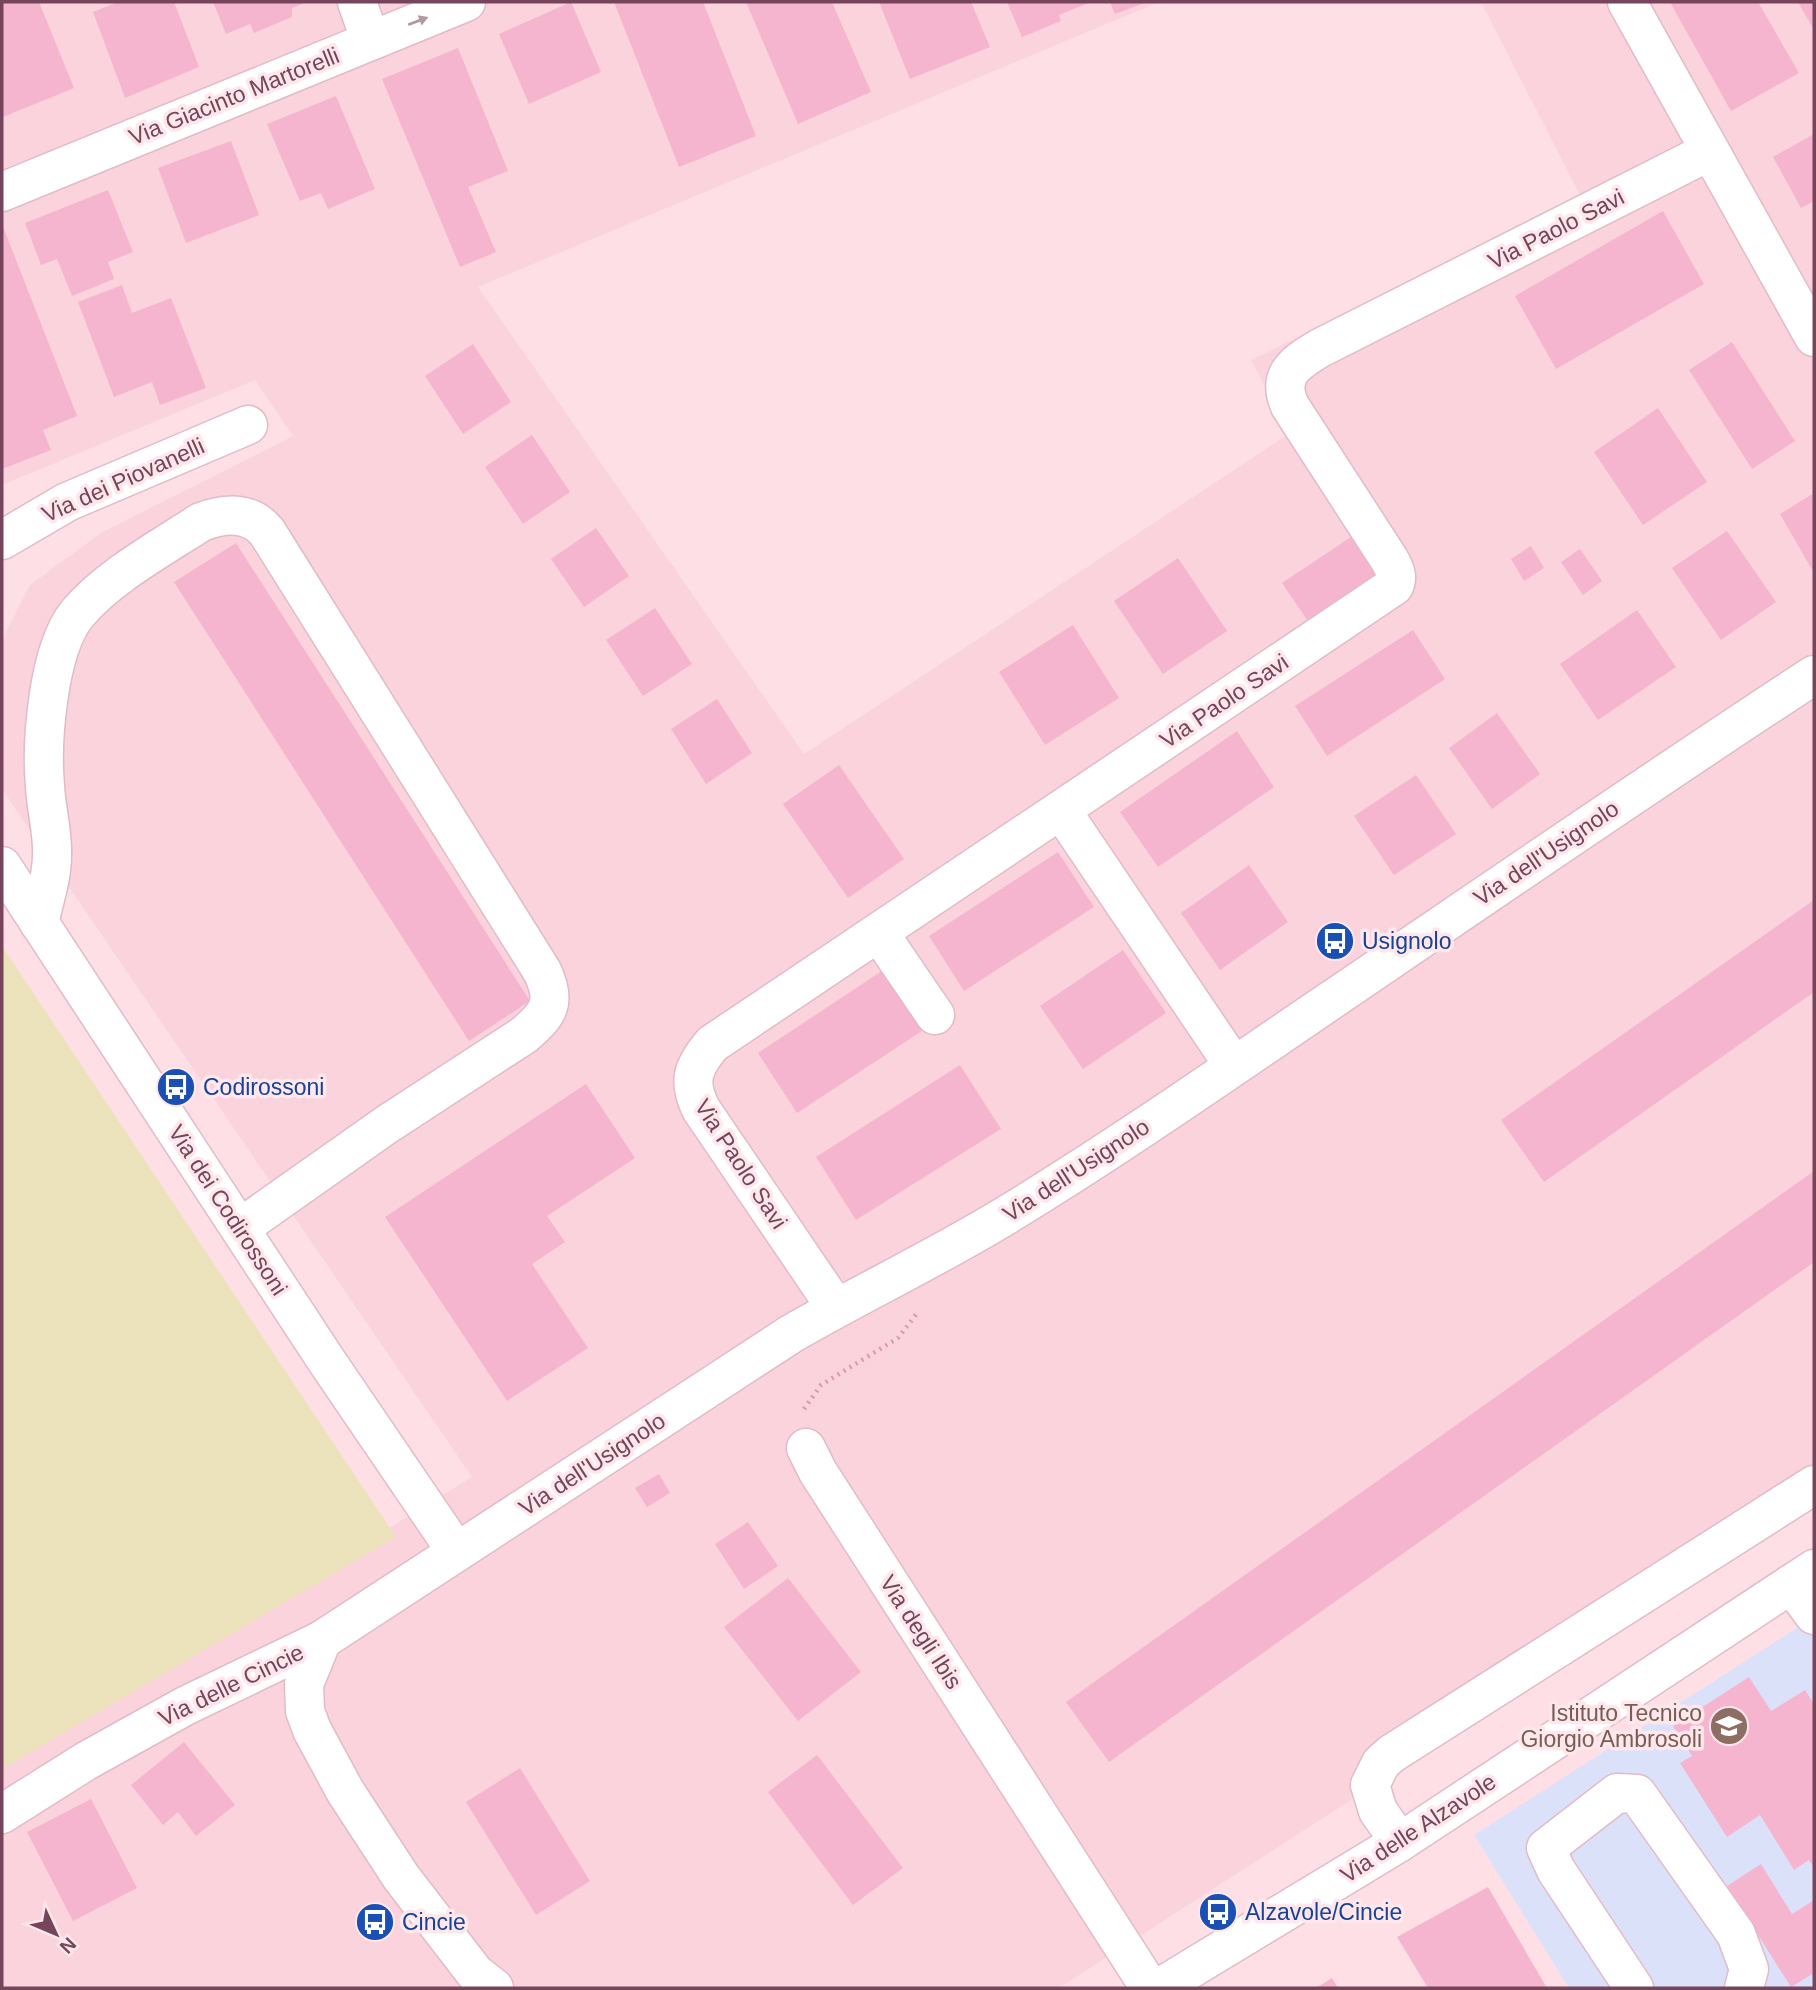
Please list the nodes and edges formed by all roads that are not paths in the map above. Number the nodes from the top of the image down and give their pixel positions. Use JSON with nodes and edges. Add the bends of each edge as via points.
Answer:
{"nodes":[{"id":1,"x":357,"y":2,"type":"edge"},
{"id":2,"x":466,"y":2,"type":"edge"},
{"id":3,"x":1627,"y":2,"type":"edge"},
{"id":4,"x":370,"y":39,"type":"junction"},
{"id":5,"x":1710,"y":151,"type":"junction"},
{"id":6,"x":2,"y":192,"type":"edge"},
{"id":7,"x":1814,"y":337,"type":"edge"},
{"id":8,"x":248,"y":425,"type":"dead end"},
{"id":9,"x":2,"y":540,"type":"edge"},
{"id":10,"x":1814,"y":674,"type":"edge"},
{"id":11,"x":1061,"y":810,"type":"junction"},
{"id":12,"x":2,"y":866,"type":"edge"},
{"id":13,"x":39,"y":923,"type":"junction"},
{"id":14,"x":879,"y":933,"type":"junction"},
{"id":15,"x":935,"y":1015,"type":"dead end"},
{"id":16,"x":1234,"y":1066,"type":"junction"},
{"id":17,"x":240,"y":1228,"type":"junction"},
{"id":18,"x":836,"y":1308,"type":"junction"},
{"id":19,"x":806,"y":1448,"type":"road end"},
{"id":20,"x":1814,"y":1485,"type":"edge"},
{"id":21,"x":456,"y":1551,"type":"junction"},
{"id":22,"x":1803,"y":1577,"type":"edge"},
{"id":23,"x":1814,"y":1615,"type":"edge"},
{"id":24,"x":323,"y":1640,"type":"junction"},
{"id":25,"x":2,"y":1814,"type":"edge"},
{"id":26,"x":1400,"y":1842,"type":"junction"},
{"id":27,"x":494,"y":1988,"type":"edge"},
{"id":28,"x":1150,"y":1988,"type":"edge"},
{"id":29,"x":1159,"y":1988,"type":"edge"},
{"id":30,"x":1634,"y":1988,"type":"edge"},
{"id":31,"x":1744,"y":1988,"type":"edge"}],
"edges":[{"from":1,"to":4,"type":"street"},
{"from":4,"to":2,"type":"street","name":"Via Giacinto Martorelli","one_way":true},
{"from":3,"to":5,"type":"street"},
{"from":4,"to":6,"type":"street","name":"Via Giacinto Martorelli"},
{"from":5,"to":7,"type":"street"},
{"from":5,"to":11,"type":"street","name":"Via Paolo Savi","via":[[1320,348],[1289,371],[1285,383],[1290,406],[1390,559],[1396,572],[1394,586]]},
{"from":8,"to":9,"type":"street","name":"Via dei Piovanelli","via":[[67,502]]},
{"from":10,"to":16,"type":"street","name":"Via dell'Usignolo"},
{"from":11,"to":14,"type":"street","name":"Via Paolo Savi"},
{"from":11,"to":16,"type":"street"},
{"from":12,"to":13,"type":"street","name":"Via dei Codirossoni"},
{"from":13,"to":17,"type":"street","name":"Via dei Codirossoni"},
{"from":13,"to":17,"type":"street","via":[[52,855],[45,786],[46,727],[68,626],[109,584],[201,522],[232,515],[253,520],[267,533],[542,971],[550,1005],[524,1035]]},
{"from":14,"to":15,"type":"street"},
{"from":14,"to":18,"type":"street","name":"Via Paolo Savi","via":[[712,1044],[693,1077],[701,1109]]},
{"from":16,"to":18,"type":"street","name":"Via dell'Usignolo","via":[[1007,1215]]},
{"from":17,"to":21,"type":"street","name":"Via dei Codirossoni"},
{"from":18,"to":21,"type":"street","name":"Via dell'Usignolo"},
{"from":19,"to":28,"type":"street","name":"Via degli Ibis"},
{"from":20,"to":26,"type":"street","via":[[1391,1754],[1370,1785],[1378,1811]]},
{"from":21,"to":24,"type":"street","name":"Via dell'Usignolo"},
{"from":22,"to":23,"type":"street"},
{"from":22,"to":26,"type":"street","name":"Via delle Alzavole"},
{"from":24,"to":25,"type":"street","name":"Via delle Cincie","via":[[185,1706]]},
{"from":24,"to":27,"type":"street","name":"Via delle Cincie","via":[[304,1684],[305,1711],[312,1730],[401,1877],[475,1973]]},
{"from":26,"to":29,"type":"street","name":"Via delle Alzavole"},
{"from":30,"to":31,"type":"street","via":[[1556,1870],[1546,1847],[1618,1793],[1637,1794],[1736,1934],[1749,1969]]}]}
